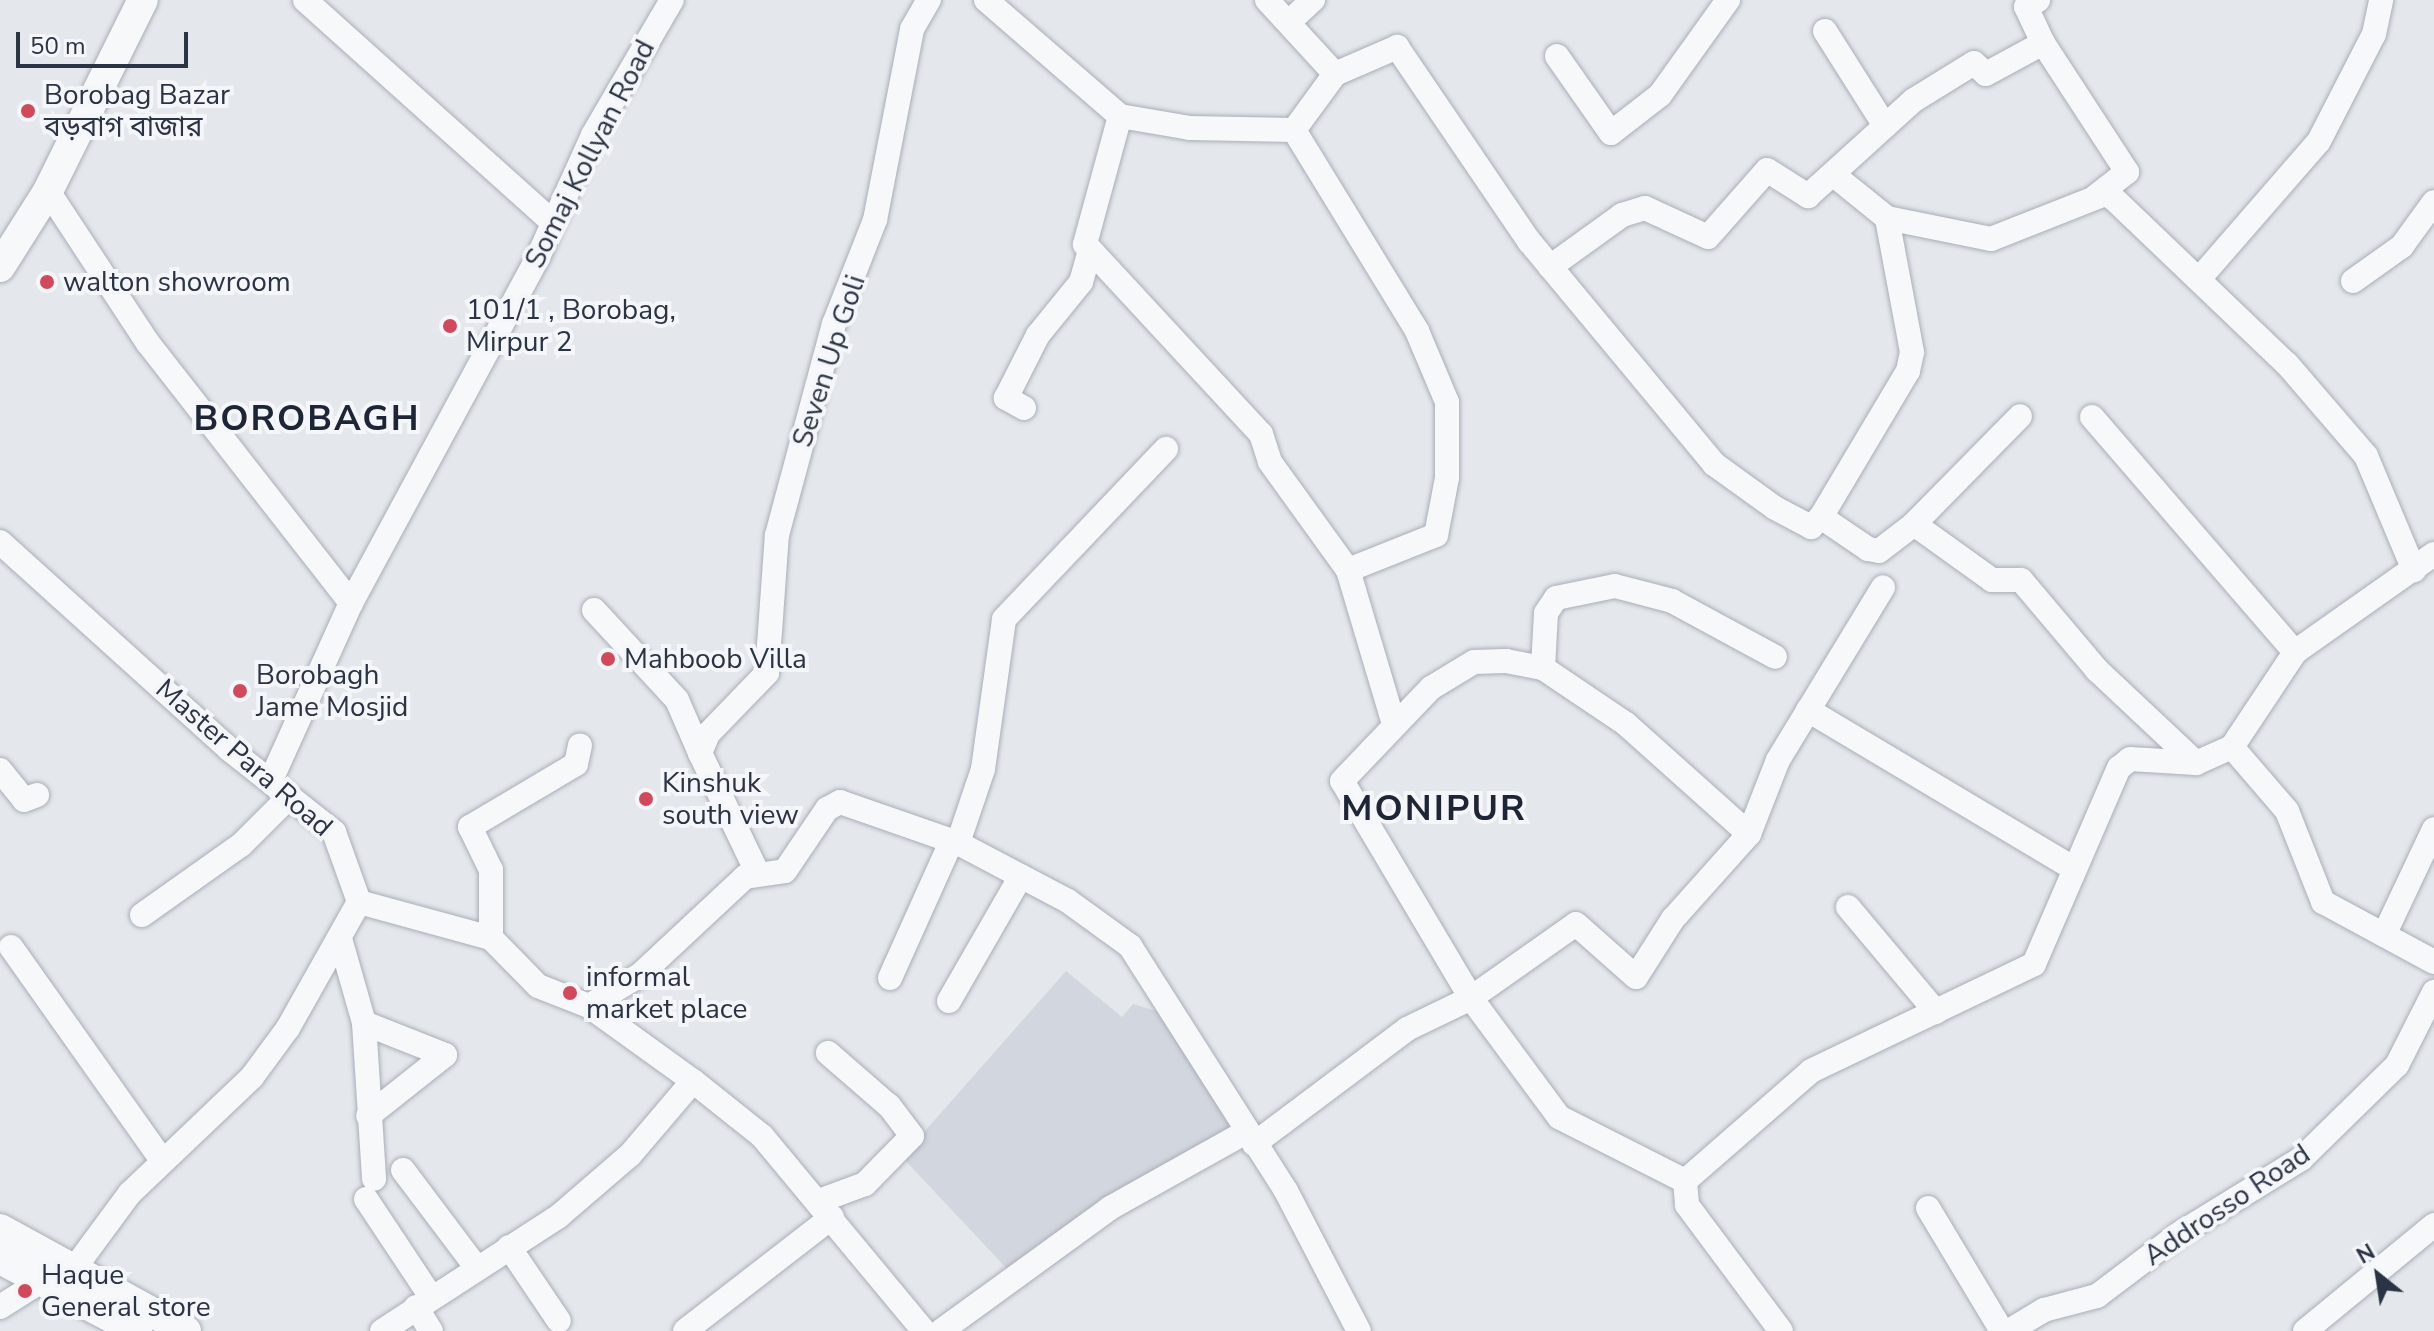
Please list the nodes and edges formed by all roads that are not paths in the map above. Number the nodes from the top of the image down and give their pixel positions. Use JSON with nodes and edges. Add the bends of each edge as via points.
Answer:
{"nodes":[{"id":1,"x":143,"y":0,"type":"edge"},
{"id":2,"x":305,"y":0,"type":"edge"},
{"id":3,"x":672,"y":0,"type":"edge"},
{"id":4,"x":929,"y":0,"type":"edge"},
{"id":5,"x":986,"y":0,"type":"edge"},
{"id":6,"x":1267,"y":0,"type":"edge"},
{"id":7,"x":1313,"y":0,"type":"edge"},
{"id":8,"x":1728,"y":0,"type":"edge"},
{"id":9,"x":2038,"y":0,"type":"edge"},
{"id":10,"x":2381,"y":0,"type":"edge"},
{"id":11,"x":1289,"y":22,"type":"junction"},
{"id":12,"x":1825,"y":31,"type":"dead end"},
{"id":13,"x":2043,"y":43,"type":"junction"},
{"id":14,"x":1557,"y":56,"type":"dead end"},
{"id":15,"x":1335,"y":74,"type":"junction"},
{"id":16,"x":1120,"y":116,"type":"junction"},
{"id":17,"x":1885,"y":126,"type":"junction"},
{"id":18,"x":1294,"y":130,"type":"junction"},
{"id":19,"x":1835,"y":176,"type":"junction"},
{"id":20,"x":48,"y":191,"type":"junction"},
{"id":21,"x":2095,"y":197,"type":"junction"},
{"id":22,"x":2434,"y":202,"type":"edge"},
{"id":23,"x":1887,"y":218,"type":"junction"},
{"id":24,"x":552,"y":222,"type":"junction"},
{"id":25,"x":1090,"y":250,"type":"junction"},
{"id":26,"x":0,"y":267,"type":"edge"},
{"id":27,"x":1550,"y":267,"type":"junction"},
{"id":28,"x":2200,"y":278,"type":"junction"},
{"id":29,"x":2353,"y":281,"type":"dead end"},
{"id":30,"x":1024,"y":408,"type":"dead end"},
{"id":31,"x":2020,"y":416,"type":"dead end"},
{"id":32,"x":2092,"y":417,"type":"dead end"},
{"id":33,"x":1166,"y":449,"type":"dead end"},
{"id":34,"x":1821,"y":517,"type":"junction"},
{"id":35,"x":1914,"y":524,"type":"junction"},
{"id":36,"x":0,"y":542,"type":"edge"},
{"id":37,"x":2434,"y":554,"type":"edge"},
{"id":38,"x":1348,"y":570,"type":"junction"},
{"id":39,"x":2414,"y":570,"type":"junction"},
{"id":40,"x":1883,"y":587,"type":"dead end"},
{"id":41,"x":351,"y":603,"type":"junction"},
{"id":42,"x":594,"y":610,"type":"dead end"},
{"id":43,"x":2295,"y":652,"type":"junction"},
{"id":44,"x":1775,"y":657,"type":"dead end"},
{"id":45,"x":1543,"y":668,"type":"junction"},
{"id":46,"x":1808,"y":710,"type":"junction"},
{"id":47,"x":1393,"y":721,"type":"junction"},
{"id":48,"x":580,"y":745,"type":"dead end"},
{"id":49,"x":2232,"y":747,"type":"junction"},
{"id":50,"x":700,"y":753,"type":"junction"},
{"id":51,"x":2196,"y":763,"type":"junction"},
{"id":52,"x":0,"y":770,"type":"edge"},
{"id":53,"x":280,"y":788,"type":"junction"},
{"id":54,"x":37,"y":795,"type":"dead end"},
{"id":55,"x":2434,"y":829,"type":"edge"},
{"id":56,"x":1749,"y":834,"type":"junction"},
{"id":57,"x":955,"y":841,"type":"junction"},
{"id":58,"x":2071,"y":867,"type":"junction"},
{"id":59,"x":757,"y":872,"type":"junction"},
{"id":60,"x":1021,"y":876,"type":"junction"},
{"id":61,"x":359,"y":902,"type":"junction"},
{"id":62,"x":1848,"y":907,"type":"dead end"},
{"id":63,"x":142,"y":915,"type":"dead end"},
{"id":64,"x":2384,"y":935,"type":"junction"},
{"id":65,"x":491,"y":938,"type":"junction"},
{"id":66,"x":341,"y":942,"type":"junction"},
{"id":67,"x":11,"y":947,"type":"dead end"},
{"id":68,"x":2434,"y":962,"type":"edge"},
{"id":69,"x":890,"y":978,"type":"dead end"},
{"id":70,"x":2434,"y":992,"type":"edge"},
{"id":71,"x":1471,"y":998,"type":"junction"},
{"id":72,"x":949,"y":1001,"type":"dead end"},
{"id":73,"x":589,"y":1006,"type":"junction"},
{"id":74,"x":1936,"y":1012,"type":"junction"},
{"id":75,"x":364,"y":1023,"type":"junction"},
{"id":76,"x":828,"y":1053,"type":"dead end"},
{"id":77,"x":693,"y":1081,"type":"junction"},
{"id":78,"x":368,"y":1116,"type":"junction"},
{"id":79,"x":1250,"y":1138,"type":"junction"},
{"id":80,"x":162,"y":1160,"type":"junction"},
{"id":81,"x":403,"y":1170,"type":"dead end"},
{"id":82,"x":1685,"y":1181,"type":"junction"},
{"id":83,"x":1928,"y":1208,"type":"dead end"},
{"id":84,"x":826,"y":1209,"type":"junction"},
{"id":85,"x":0,"y":1229,"type":"edge"},
{"id":86,"x":2429,"y":1239,"type":"edge"},
{"id":87,"x":509,"y":1247,"type":"junction"},
{"id":88,"x":0,"y":1259,"type":"edge"},
{"id":89,"x":476,"y":1267,"type":"junction"},
{"id":90,"x":74,"y":1269,"type":"junction"},
{"id":91,"x":43,"y":1280,"type":"junction"},
{"id":92,"x":424,"y":1302,"type":"junction"},
{"id":93,"x":0,"y":1307,"type":"edge"},
{"id":94,"x":559,"y":1321,"type":"dead end"},
{"id":95,"x":137,"y":1331,"type":"edge"},
{"id":96,"x":186,"y":1331,"type":"edge"},
{"id":97,"x":382,"y":1331,"type":"edge"},
{"id":98,"x":431,"y":1331,"type":"edge"},
{"id":99,"x":685,"y":1331,"type":"edge"},
{"id":100,"x":924,"y":1331,"type":"edge"},
{"id":101,"x":941,"y":1331,"type":"edge"},
{"id":102,"x":1359,"y":1331,"type":"edge"},
{"id":103,"x":1781,"y":1331,"type":"edge"},
{"id":104,"x":2002,"y":1331,"type":"edge"},
{"id":105,"x":2009,"y":1331,"type":"edge"},
{"id":106,"x":2305,"y":1331,"type":"edge"}],
"edges":[{"from":1,"to":20,"type":"street"},
{"from":2,"to":24,"type":"street"},
{"from":3,"to":24,"type":"street","name":"Somaj Kollyan Road"},
{"from":4,"to":50,"type":"street","name":"Seven Up Goli","via":[[912,29],[875,220],[834,324],[777,535],[767,673],[708,734]]},
{"from":5,"to":16,"type":"street"},
{"from":6,"to":11,"type":"street"},
{"from":7,"to":11,"type":"street"},
{"from":8,"to":14,"type":"street","via":[[1660,95],[1611,133]]},
{"from":9,"to":13,"type":"street","via":[[2026,7]]},
{"from":10,"to":28,"type":"street","via":[[2374,34],[2319,141]]},
{"from":11,"to":15,"type":"street"},
{"from":12,"to":17,"type":"street"},
{"from":13,"to":17,"type":"street","via":[[1986,74],[1974,63]]},
{"from":13,"to":21,"type":"street","via":[[2127,172]]},
{"from":15,"to":18,"type":"street"},
{"from":15,"to":27,"type":"street","via":[[1397,47]]},
{"from":16,"to":18,"type":"street","via":[[1190,128]]},
{"from":16,"to":25,"type":"street","via":[[1085,244]]},
{"from":17,"to":19,"type":"street"},
{"from":18,"to":38,"type":"street","via":[[1417,331],[1447,402],[1447,478],[1436,535]]},
{"from":19,"to":23,"type":"street"},
{"from":19,"to":27,"type":"street","via":[[1808,196],[1767,170],[1708,237],[1645,208],[1622,215]]},
{"from":20,"to":26,"type":"street"},
{"from":20,"to":41,"type":"street","via":[[148,343]]},
{"from":21,"to":23,"type":"street","via":[[1991,239]]},
{"from":21,"to":28,"type":"street","via":[[2113,198]]},
{"from":22,"to":29,"type":"street","via":[[2402,246]]},
{"from":23,"to":34,"type":"street","via":[[1912,352],[1908,371]]},
{"from":24,"to":41,"type":"street","name":"Somaj Kollyan Road"},
{"from":25,"to":30,"type":"street","via":[[1081,282],[1038,335],[1006,398]]},
{"from":25,"to":38,"type":"street","via":[[1261,434],[1270,462]]},
{"from":27,"to":34,"type":"street","via":[[1714,464],[1811,527]]},
{"from":28,"to":39,"type":"street","via":[[2366,456]]},
{"from":31,"to":35,"type":"street"},
{"from":32,"to":43,"type":"street"},
{"from":33,"to":57,"type":"street","via":[[1004,619],[983,769]]},
{"from":34,"to":35,"type":"street","via":[[1879,551]]},
{"from":35,"to":51,"type":"street","via":[[1992,580],[2021,580],[2097,670]]},
{"from":36,"to":53,"type":"street","name":"Master Para Road"},
{"from":37,"to":39,"type":"street"},
{"from":38,"to":47,"type":"street"},
{"from":39,"to":43,"type":"street"},
{"from":40,"to":46,"type":"street"},
{"from":41,"to":53,"type":"street","name":"Somaj Kollyan Road"},
{"from":42,"to":50,"type":"street","via":[[677,700]]},
{"from":43,"to":49,"type":"street"},
{"from":44,"to":45,"type":"street","via":[[1672,601],[1615,586],[1556,598],[1546,613]]},
{"from":45,"to":47,"type":"street","via":[[1474,662]]},
{"from":45,"to":56,"type":"street","via":[[1655,746]]},
{"from":46,"to":56,"type":"street","via":[[1778,760]]},
{"from":46,"to":58,"type":"street"},
{"from":47,"to":71,"type":"street","via":[[1342,781]]},
{"from":48,"to":65,"type":"street","via":[[576,764],[470,827],[491,870]]},
{"from":49,"to":51,"type":"street"},
{"from":49,"to":64,"type":"street","via":[[2287,811],[2323,902]]},
{"from":50,"to":59,"type":"street"},
{"from":51,"to":58,"type":"street","via":[[2130,759]]},
{"from":52,"to":54,"type":"street","via":[[24,800]]},
{"from":53,"to":61,"type":"street","name":"Master Para Road","via":[[342,843]]},
{"from":53,"to":63,"type":"street","via":[[241,845]]},
{"from":55,"to":64,"type":"street"},
{"from":56,"to":71,"type":"street","via":[[1673,919],[1636,977],[1576,924]]},
{"from":57,"to":59,"type":"street","via":[[840,802],[827,809],[785,871]]},
{"from":57,"to":60,"type":"street"},
{"from":57,"to":69,"type":"street"},
{"from":58,"to":74,"type":"street","via":[[2064,908],[2034,964]]},
{"from":59,"to":73,"type":"street","via":[[640,975]]},
{"from":60,"to":72,"type":"street"},
{"from":60,"to":79,"type":"street","via":[[1130,946]]},
{"from":61,"to":65,"type":"street"},
{"from":61,"to":66,"type":"street"},
{"from":62,"to":74,"type":"street"},
{"from":64,"to":68,"type":"street"},
{"from":65,"to":73,"type":"street","via":[[538,986]]},
{"from":66,"to":75,"type":"street"},
{"from":66,"to":80,"type":"street","via":[[252,1077]]},
{"from":67,"to":80,"type":"street"},
{"from":70,"to":105,"type":"street","name":"Addrosso Road","via":[[2397,1065],[2301,1159],[2179,1234],[2097,1296],[2044,1310]]},
{"from":71,"to":79,"type":"street","via":[[1407,1029]]},
{"from":71,"to":82,"type":"street","via":[[1559,1117]]},
{"from":73,"to":77,"type":"street"},
{"from":74,"to":82,"type":"street","via":[[1811,1071]]},
{"from":75,"to":78,"type":"street"},
{"from":75,"to":78,"type":"street","via":[[445,1055]]},
{"from":76,"to":84,"type":"street","via":[[889,1106],[912,1136],[865,1184]]},
{"from":77,"to":84,"type":"street","via":[[762,1136]]},
{"from":77,"to":87,"type":"street","via":[[630,1155]]},
{"from":78,"to":92,"type":"street","via":[[370,1189]]},
{"from":79,"to":101,"type":"street","via":[[1110,1208]]},
{"from":79,"to":102,"type":"street"},
{"from":80,"to":90,"type":"street"},
{"from":81,"to":89,"type":"street"},
{"from":82,"to":103,"type":"street","via":[[1687,1205]]},
{"from":83,"to":104,"type":"street"},
{"from":84,"to":99,"type":"street"},
{"from":84,"to":100,"type":"street"},
{"from":85,"to":90,"type":"street"},
{"from":86,"to":106,"type":"street"},
{"from":87,"to":89,"type":"street"},
{"from":87,"to":94,"type":"street"},
{"from":88,"to":91,"type":"street"},
{"from":89,"to":92,"type":"street"},
{"from":90,"to":96,"type":"street"},
{"from":91,"to":93,"type":"street"},
{"from":91,"to":95,"type":"street"},
{"from":92,"to":97,"type":"street"},
{"from":92,"to":98,"type":"street"}]}
